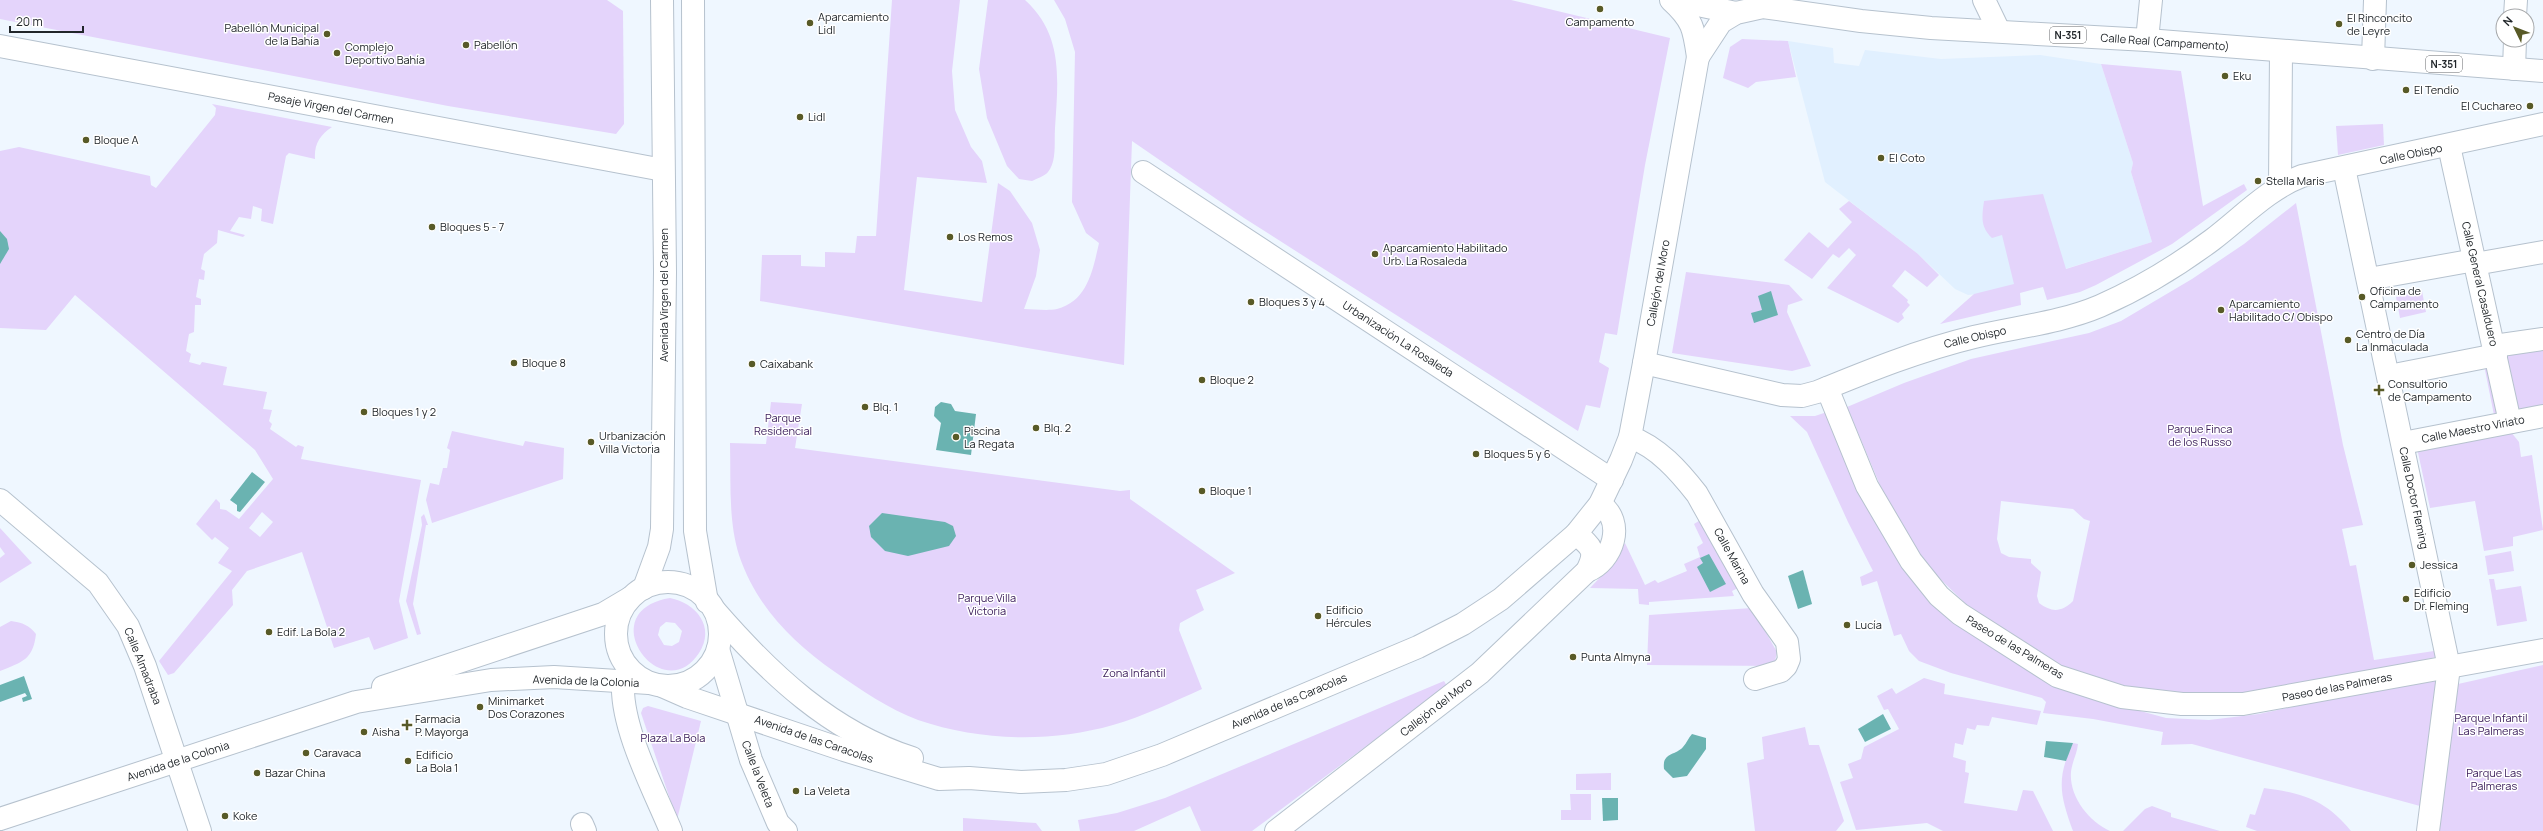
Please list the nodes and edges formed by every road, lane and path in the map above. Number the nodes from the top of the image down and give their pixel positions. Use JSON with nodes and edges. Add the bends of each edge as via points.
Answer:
{"nodes":[{"id":1,"x":662,"y":0,"type":"edge"},
{"id":2,"x":693,"y":0,"type":"edge"},
{"id":3,"x":1673,"y":0,"type":"edge"},
{"id":4,"x":1984,"y":0,"type":"edge"},
{"id":5,"x":2151,"y":0,"type":"edge"},
{"id":6,"x":2375,"y":0,"type":"edge"},
{"id":7,"x":1755,"y":5,"type":"edge"},
{"id":8,"x":1999,"y":31,"type":"junction"},
{"id":9,"x":2147,"y":40,"type":"junction"},
{"id":10,"x":0,"y":46,"type":"edge"},
{"id":11,"x":2515,"y":48,"type":"edge"},
{"id":12,"x":2281,"y":51,"type":"junction"},
{"id":13,"x":1698,"y":57,"type":"junction"},
{"id":14,"x":2373,"y":59,"type":"junction"},
{"id":15,"x":2514,"y":68,"type":"junction"},
{"id":16,"x":2543,"y":71,"type":"edge"},
{"id":17,"x":2543,"y":124,"type":"edge"},
{"id":18,"x":2449,"y":146,"type":"junction"},
{"id":19,"x":2344,"y":168,"type":"junction"},
{"id":20,"x":662,"y":170,"type":"junction"},
{"id":21,"x":1143,"y":172,"type":"dead end"},
{"id":22,"x":2280,"y":186,"type":"junction"},
{"id":23,"x":2543,"y":252,"type":"edge"},
{"id":24,"x":2475,"y":262,"type":"junction"},
{"id":25,"x":2369,"y":278,"type":"junction"},
{"id":26,"x":2543,"y":339,"type":"edge"},
{"id":27,"x":2495,"y":351,"type":"junction"},
{"id":28,"x":1644,"y":363,"type":"junction"},
{"id":29,"x":2389,"y":376,"type":"junction"},
{"id":30,"x":1827,"y":388,"type":"junction"},
{"id":31,"x":2543,"y":416,"type":"edge"},
{"id":32,"x":2510,"y":422,"type":"junction"},
{"id":33,"x":1630,"y":437,"type":"junction"},
{"id":34,"x":2403,"y":443,"type":"junction"},
{"id":35,"x":1612,"y":480,"type":"junction"},
{"id":36,"x":0,"y":500,"type":"edge"},
{"id":37,"x":1600,"y":504,"type":"junction"},
{"id":38,"x":1576,"y":534,"type":"junction"},
{"id":39,"x":1587,"y":571,"type":"junction"},
{"id":40,"x":637,"y":593,"type":"junction"},
{"id":41,"x":710,"y":605,"type":"junction"},
{"id":42,"x":718,"y":649,"type":"junction"},
{"id":43,"x":2543,"y":650,"type":"edge"},
{"id":44,"x":2449,"y":667,"type":"junction"},
{"id":45,"x":626,"y":676,"type":"junction"},
{"id":46,"x":1755,"y":679,"type":"dead end"},
{"id":47,"x":655,"y":684,"type":"junction"},
{"id":48,"x":356,"y":702,"type":"junction"},
{"id":49,"x":737,"y":713,"type":"junction"},
{"id":50,"x":177,"y":761,"type":"junction"},
{"id":51,"x":969,"y":778,"type":"junction"},
{"id":52,"x":0,"y":819,"type":"edge"},
{"id":53,"x":200,"y":831,"type":"edge"},
{"id":54,"x":671,"y":831,"type":"edge"},
{"id":55,"x":786,"y":831,"type":"edge"},
{"id":56,"x":1276,"y":831,"type":"edge"},
{"id":57,"x":2428,"y":831,"type":"edge"}],
"edges":[{"from":1,"to":20,"type":"main road","name":"Avenida Virgen del Carmen"},
{"from":2,"to":41,"type":"main road","via":[[695,531]]},
{"from":3,"to":7,"type":"main road","name":"Calle Real (Campamento)"},
{"from":3,"to":13,"type":"main road","via":[[1689,17],[1694,27]]},
{"from":4,"to":8,"type":"main road"},
{"from":5,"to":9,"type":"main road"},
{"from":6,"to":14,"type":"main road"},
{"from":7,"to":8,"type":"main road","name":"Calle Real (Campamento)","number":"N-351","via":[[1861,21]]},
{"from":7,"to":13,"type":"main road","via":[[1721,22]]},
{"from":8,"to":9,"type":"main road","name":"Calle Real (Campamento)","number":"N-351"},
{"from":9,"to":12,"type":"main road","name":"Calle Real (Campamento)","number":"N-351"},
{"from":10,"to":20,"type":"main road","name":"Pasaje Virgen del Carmen"},
{"from":11,"to":15,"type":"main road"},
{"from":12,"to":14,"type":"main road","name":"Calle Real (Campamento)","number":"N-351"},
{"from":12,"to":22,"type":"main road"},
{"from":13,"to":28,"type":"main road","name":"Callejón del Moro"},
{"from":14,"to":15,"type":"main road","name":"Calle Real (Campamento)","number":"N-351"},
{"from":15,"to":16,"type":"main road","name":"Calle Real (Campamento)","number":"N-351"},
{"from":17,"to":18,"type":"main road","name":"Calle Obispo"},
{"from":18,"to":19,"type":"main road","name":"Calle Obispo"},
{"from":18,"to":24,"type":"main road","name":"Calle General Casalduero"},
{"from":19,"to":22,"type":"main road","name":"Calle Obispo","via":[[2302,176]]},
{"from":19,"to":25,"type":"main road","name":"Calle Doctor Fleming"},
{"from":20,"to":40,"type":"main road","name":"Avenida Virgen del Carmen","via":[[665,272],[662,529],[660,546]]},
{"from":21,"to":35,"type":"main road","name":"Urbanización La Rosaleda"},
{"from":22,"to":30,"type":"main road","name":"Calle Obispo","via":[[2176,265],[2098,307],[2070,316],[1938,346]]},
{"from":23,"to":24,"type":"main road"},
{"from":24,"to":25,"type":"main road"},
{"from":24,"to":27,"type":"main road","name":"Calle General Casalduero"},
{"from":25,"to":29,"type":"main road","name":"Calle Doctor Fleming"},
{"from":26,"to":27,"type":"main road"},
{"from":27,"to":29,"type":"main road"},
{"from":27,"to":32,"type":"main road","name":"Calle General Casalduero"},
{"from":28,"to":30,"type":"main road","name":"Calle Obispo","via":[[1782,395],[1802,396]]},
{"from":28,"to":33,"type":"main road","name":"Callejón del Moro"},
{"from":29,"to":34,"type":"main road","name":"Calle Doctor Fleming"},
{"from":30,"to":44,"type":"main road","name":"Paseo de las Palmeras","via":[[1867,486],[1911,561],[1939,596],[1960,614],[2057,676],[2122,697],[2182,704],[2243,704]]},
{"from":31,"to":32,"type":"main road","name":"Calle Maestro Viriato"},
{"from":32,"to":34,"type":"main road","name":"Calle Maestro Viriato"},
{"from":33,"to":35,"type":"main road","name":"Callejón del Moro"},
{"from":33,"to":46,"type":"main road","name":"Calle Marina","via":[[1650,447],[1687,481],[1697,494],[1753,594],[1781,631],[1789,650],[1786,666],[1781,671]]},
{"from":34,"to":44,"type":"main road","name":"Calle Doctor Fleming"},
{"from":35,"to":37,"type":"main road","name":"Callejón del Moro"},
{"from":36,"to":50,"type":"main road","name":"Calle Almadraba","via":[[98,583],[128,626],[145,666]]},
{"from":37,"to":38,"type":"main road","name":"Callejón del Moro"},
{"from":37,"to":39,"type":"main road","name":"Callejón del Moro","via":[[1612,517],[1615,536],[1605,557]]},
{"from":38,"to":39,"type":"main road","name":"Callejón del Moro","via":[[1589,544],[1593,551]]},
{"from":38,"to":51,"type":"main road","name":"Avenida de las Caracolas","via":[[1502,599],[1463,624],[1418,647],[1162,755],[1106,774],[1066,780],[1022,782]]},
{"from":39,"to":56,"type":"main road","name":"Callejón del Moro","via":[[1480,673]]},
{"from":40,"to":41,"type":"main road","via":[[660,583],[676,583],[692,588]]},
{"from":40,"to":45,"type":"main road","via":[[620,613],[616,631],[617,648]]},
{"from":40,"to":48,"type":"main road","name":"Avenida de la Colonia","via":[[603,614],[372,690]]},
{"from":41,"to":42,"type":"main road","via":[[718,621]]},
{"from":41,"to":51,"type":"main road","name":"Avenida de las Caracolas","via":[[793,692],[820,711],[851,731],[896,752]]},
{"from":42,"to":47,"type":"main road","via":[[701,674],[688,682]]},
{"from":42,"to":49,"type":"main road","name":"Calle la Veleta"},
{"from":43,"to":44,"type":"main road","name":"Paseo de las Palmeras"},
{"from":44,"to":57,"type":"main road","name":"Calle Doctor Fleming"},
{"from":45,"to":47,"type":"main road","name":"Avenida de la Colonia"},
{"from":45,"to":48,"type":"main road","name":"Avenida de la Colonia","via":[[491,680]]},
{"from":45,"to":54,"type":"main road","via":[[625,712],[646,772]]},
{"from":47,"to":49,"type":"main road","name":"Avenida de las Caracolas"},
{"from":48,"to":50,"type":"main road","name":"Avenida de la Colonia"},
{"from":49,"to":51,"type":"main road","name":"Avenida de las Caracolas","via":[[939,779]]},
{"from":49,"to":55,"type":"main road","name":"Calle la Veleta","via":[[751,760],[778,823]]},
{"from":50,"to":52,"type":"main road","name":"Avenida de la Colonia"},
{"from":50,"to":53,"type":"main road","name":"Calle Almadraba"}]}
